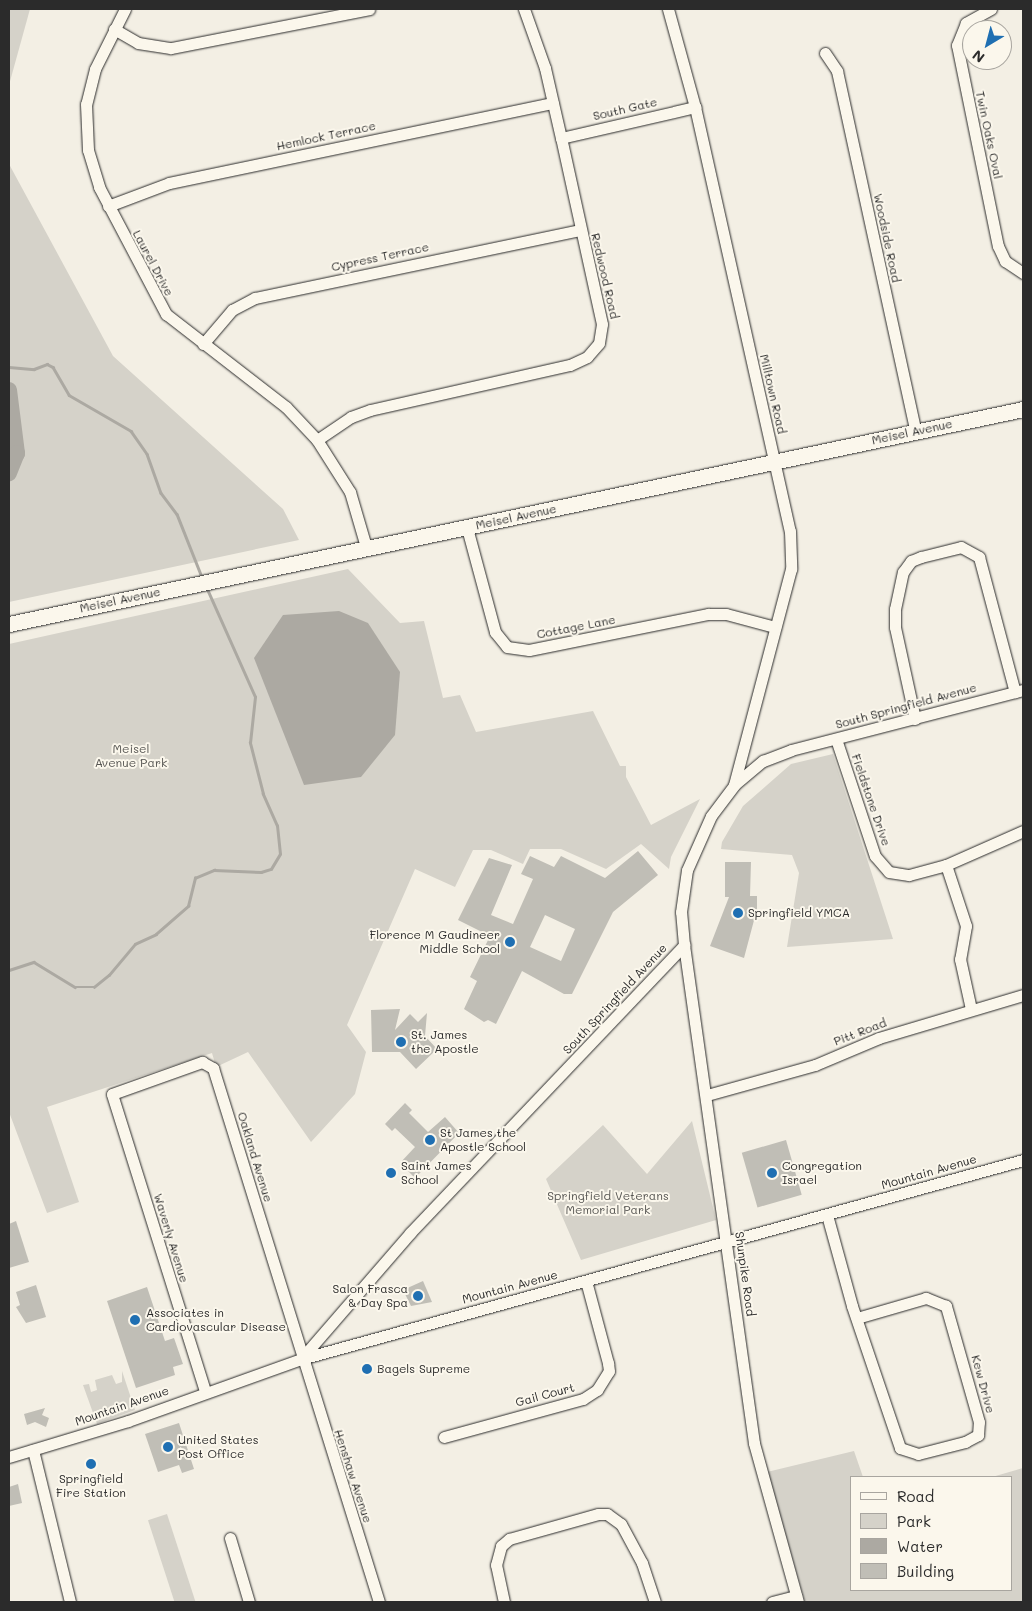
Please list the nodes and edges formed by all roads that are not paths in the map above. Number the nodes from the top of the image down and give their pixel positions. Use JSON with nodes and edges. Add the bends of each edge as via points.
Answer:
{"nodes":[{"id":1,"x":125,"y":9,"type":"edge"},
{"id":2,"x":369,"y":9,"type":"edge"},
{"id":3,"x":524,"y":9,"type":"edge"},
{"id":4,"x":668,"y":9,"type":"edge"},
{"id":5,"x":991,"y":9,"type":"edge"},
{"id":6,"x":114,"y":29,"type":"junction"},
{"id":7,"x":825,"y":53,"type":"dead end"},
{"id":8,"x":553,"y":103,"type":"junction"},
{"id":9,"x":695,"y":107,"type":"junction"},
{"id":10,"x":561,"y":138,"type":"junction"},
{"id":11,"x":108,"y":206,"type":"junction"},
{"id":12,"x":580,"y":230,"type":"junction"},
{"id":13,"x":1023,"y":273,"type":"edge"},
{"id":14,"x":203,"y":344,"type":"junction"},
{"id":15,"x":1023,"y":409,"type":"edge"},
{"id":16,"x":916,"y":432,"type":"junction"},
{"id":17,"x":317,"y":440,"type":"junction"},
{"id":18,"x":774,"y":461,"type":"junction"},
{"id":19,"x":467,"y":528,"type":"junction"},
{"id":20,"x":367,"y":550,"type":"junction"},
{"id":21,"x":9,"y":624,"type":"edge"},
{"id":22,"x":775,"y":627,"type":"junction"},
{"id":23,"x":1019,"y":691,"type":"edge"},
{"id":24,"x":915,"y":718,"type":"junction"},
{"id":25,"x":836,"y":739,"type":"junction"},
{"id":26,"x":734,"y":786,"type":"junction"},
{"id":27,"x":1023,"y":831,"type":"edge"},
{"id":28,"x":946,"y":865,"type":"junction"},
{"id":29,"x":684,"y":945,"type":"junction"},
{"id":30,"x":1023,"y":995,"type":"edge"},
{"id":31,"x":971,"y":1009,"type":"junction"},
{"id":32,"x":112,"y":1094,"type":"joint"},
{"id":33,"x":707,"y":1095,"type":"junction"},
{"id":34,"x":1023,"y":1160,"type":"edge"},
{"id":35,"x":827,"y":1215,"type":"junction"},
{"id":36,"x":726,"y":1241,"type":"junction"},
{"id":37,"x":586,"y":1281,"type":"junction"},
{"id":38,"x":857,"y":1318,"type":"junction"},
{"id":39,"x":301,"y":1359,"type":"junction"},
{"id":40,"x":205,"y":1391,"type":"junction"},
{"id":41,"x":444,"y":1437,"type":"dead end"},
{"id":42,"x":33,"y":1450,"type":"junction"},
{"id":43,"x":9,"y":1455,"type":"edge"},
{"id":44,"x":230,"y":1538,"type":"dead end"},
{"id":45,"x":797,"y":1599,"type":"edge"},
{"id":46,"x":70,"y":1602,"type":"edge"},
{"id":47,"x":250,"y":1602,"type":"edge"},
{"id":48,"x":379,"y":1602,"type":"edge"},
{"id":49,"x":504,"y":1602,"type":"edge"},
{"id":50,"x":655,"y":1602,"type":"edge"},
{"id":51,"x":772,"y":1602,"type":"edge"}],
"edges":[{"from":1,"to":6,"type":"street","name":"Laurel Drive"},
{"from":2,"to":6,"type":"street","via":[[171,48],[138,43]]},
{"from":3,"to":8,"type":"street","name":"Redwood Road","via":[[545,68]]},
{"from":4,"to":9,"type":"street","name":"Milltown Road"},
{"from":5,"to":13,"type":"street","name":"Twin Oaks Oval","via":[[966,23],[957,45],[998,246],[1005,260]]},
{"from":6,"to":11,"type":"street","name":"Laurel Drive","via":[[95,69],[85,118],[88,150]]},
{"from":7,"to":16,"type":"street","name":"Woodside Road","via":[[837,71]]},
{"from":8,"to":10,"type":"street","name":"Redwood Road"},
{"from":8,"to":11,"type":"street","name":"Hemlock Terrace","via":[[169,183]]},
{"from":9,"to":10,"type":"street","name":"South Gate"},
{"from":9,"to":18,"type":"street","name":"Milltown Road"},
{"from":10,"to":12,"type":"street","name":"Redwood Road"},
{"from":11,"to":14,"type":"street","name":"Laurel Drive","via":[[166,314]]},
{"from":12,"to":14,"type":"street","name":"Cypress Terrace","via":[[255,298],[232,310]]},
{"from":12,"to":17,"type":"street","name":"Redwood Road","via":[[603,334],[587,357],[570,365],[370,410],[351,417]]},
{"from":14,"to":17,"type":"street","name":"Laurel Drive","via":[[286,407]]},
{"from":15,"to":16,"type":"main road","name":"Meisel Avenue"},
{"from":16,"to":18,"type":"main road","name":"Meisel Avenue"},
{"from":17,"to":20,"type":"street","name":"Laurel Drive","via":[[350,492]]},
{"from":18,"to":19,"type":"main road","name":"Meisel Avenue"},
{"from":18,"to":22,"type":"street","name":"Milltown Road","via":[[791,550],[791,569]]},
{"from":19,"to":20,"type":"main road","name":"Meisel Avenue"},
{"from":19,"to":22,"type":"street","name":"Cottage Lane","via":[[495,632],[506,647],[516,650],[708,614],[726,614]]},
{"from":20,"to":21,"type":"main road","name":"Meisel Avenue"},
{"from":22,"to":26,"type":"street","name":"Milltown Road"},
{"from":23,"to":24,"type":"street","name":"South Springfield Avenue"},
{"from":23,"to":24,"type":"street","via":[[979,557],[961,547],[921,557],[911,561],[903,572],[895,609],[895,626]]},
{"from":24,"to":25,"type":"street","name":"South Springfield Avenue"},
{"from":25,"to":26,"type":"street","name":"South Springfield Avenue","via":[[763,761]]},
{"from":25,"to":28,"type":"street","name":"Fieldstone Drive","via":[[875,856],[882,866],[899,875]]},
{"from":26,"to":29,"type":"street","name":"South Springfield Avenue","via":[[701,834],[687,870],[681,912]]},
{"from":27,"to":28,"type":"street","name":"Fieldstone Drive"},
{"from":28,"to":31,"type":"street","via":[[966,926],[960,959]]},
{"from":29,"to":33,"type":"street","name":"Shunpike Road"},
{"from":29,"to":39,"type":"street","name":"South Springfield Avenue","via":[[410,1233]]},
{"from":30,"to":31,"type":"street","name":"Pitt Road"},
{"from":31,"to":33,"type":"street","name":"Pitt Road","via":[[878,1038],[815,1064]]},
{"from":32,"to":39,"type":"street","name":"Oakland Avenue","via":[[202,1062],[213,1068]]},
{"from":32,"to":40,"type":"street","name":"Waverly Avenue"},
{"from":33,"to":36,"type":"street","name":"Shunpike Road"},
{"from":34,"to":35,"type":"street","name":"Mountain Avenue"},
{"from":35,"to":36,"type":"street","name":"Mountain Avenue"},
{"from":35,"to":38,"type":"street","name":"Kew Drive"},
{"from":36,"to":37,"type":"street","name":"Mountain Avenue"},
{"from":36,"to":45,"type":"street","name":"Shunpike Road","via":[[754,1443]]},
{"from":37,"to":39,"type":"street","name":"Mountain Avenue"},
{"from":37,"to":41,"type":"street","name":"Gail Court","via":[[609,1371],[597,1390],[582,1399]]},
{"from":38,"to":38,"type":"street","name":"Kew Drive","via":[[900,1448],[918,1454],[965,1442],[978,1435],[979,1422],[946,1306],[926,1298]]},
{"from":39,"to":40,"type":"street","name":"Mountain Avenue"},
{"from":39,"to":48,"type":"street","name":"Henshaw Avenue"},
{"from":40,"to":42,"type":"street","name":"Mountain Avenue"},
{"from":42,"to":43,"type":"street","name":"Mountain Avenue"},
{"from":42,"to":46,"type":"street"},
{"from":44,"to":47,"type":"street"},
{"from":45,"to":51,"type":"street"},
{"from":49,"to":50,"type":"street","via":[[496,1565],[502,1546],[509,1539],[607,1514],[621,1524],[642,1563]]}]}
